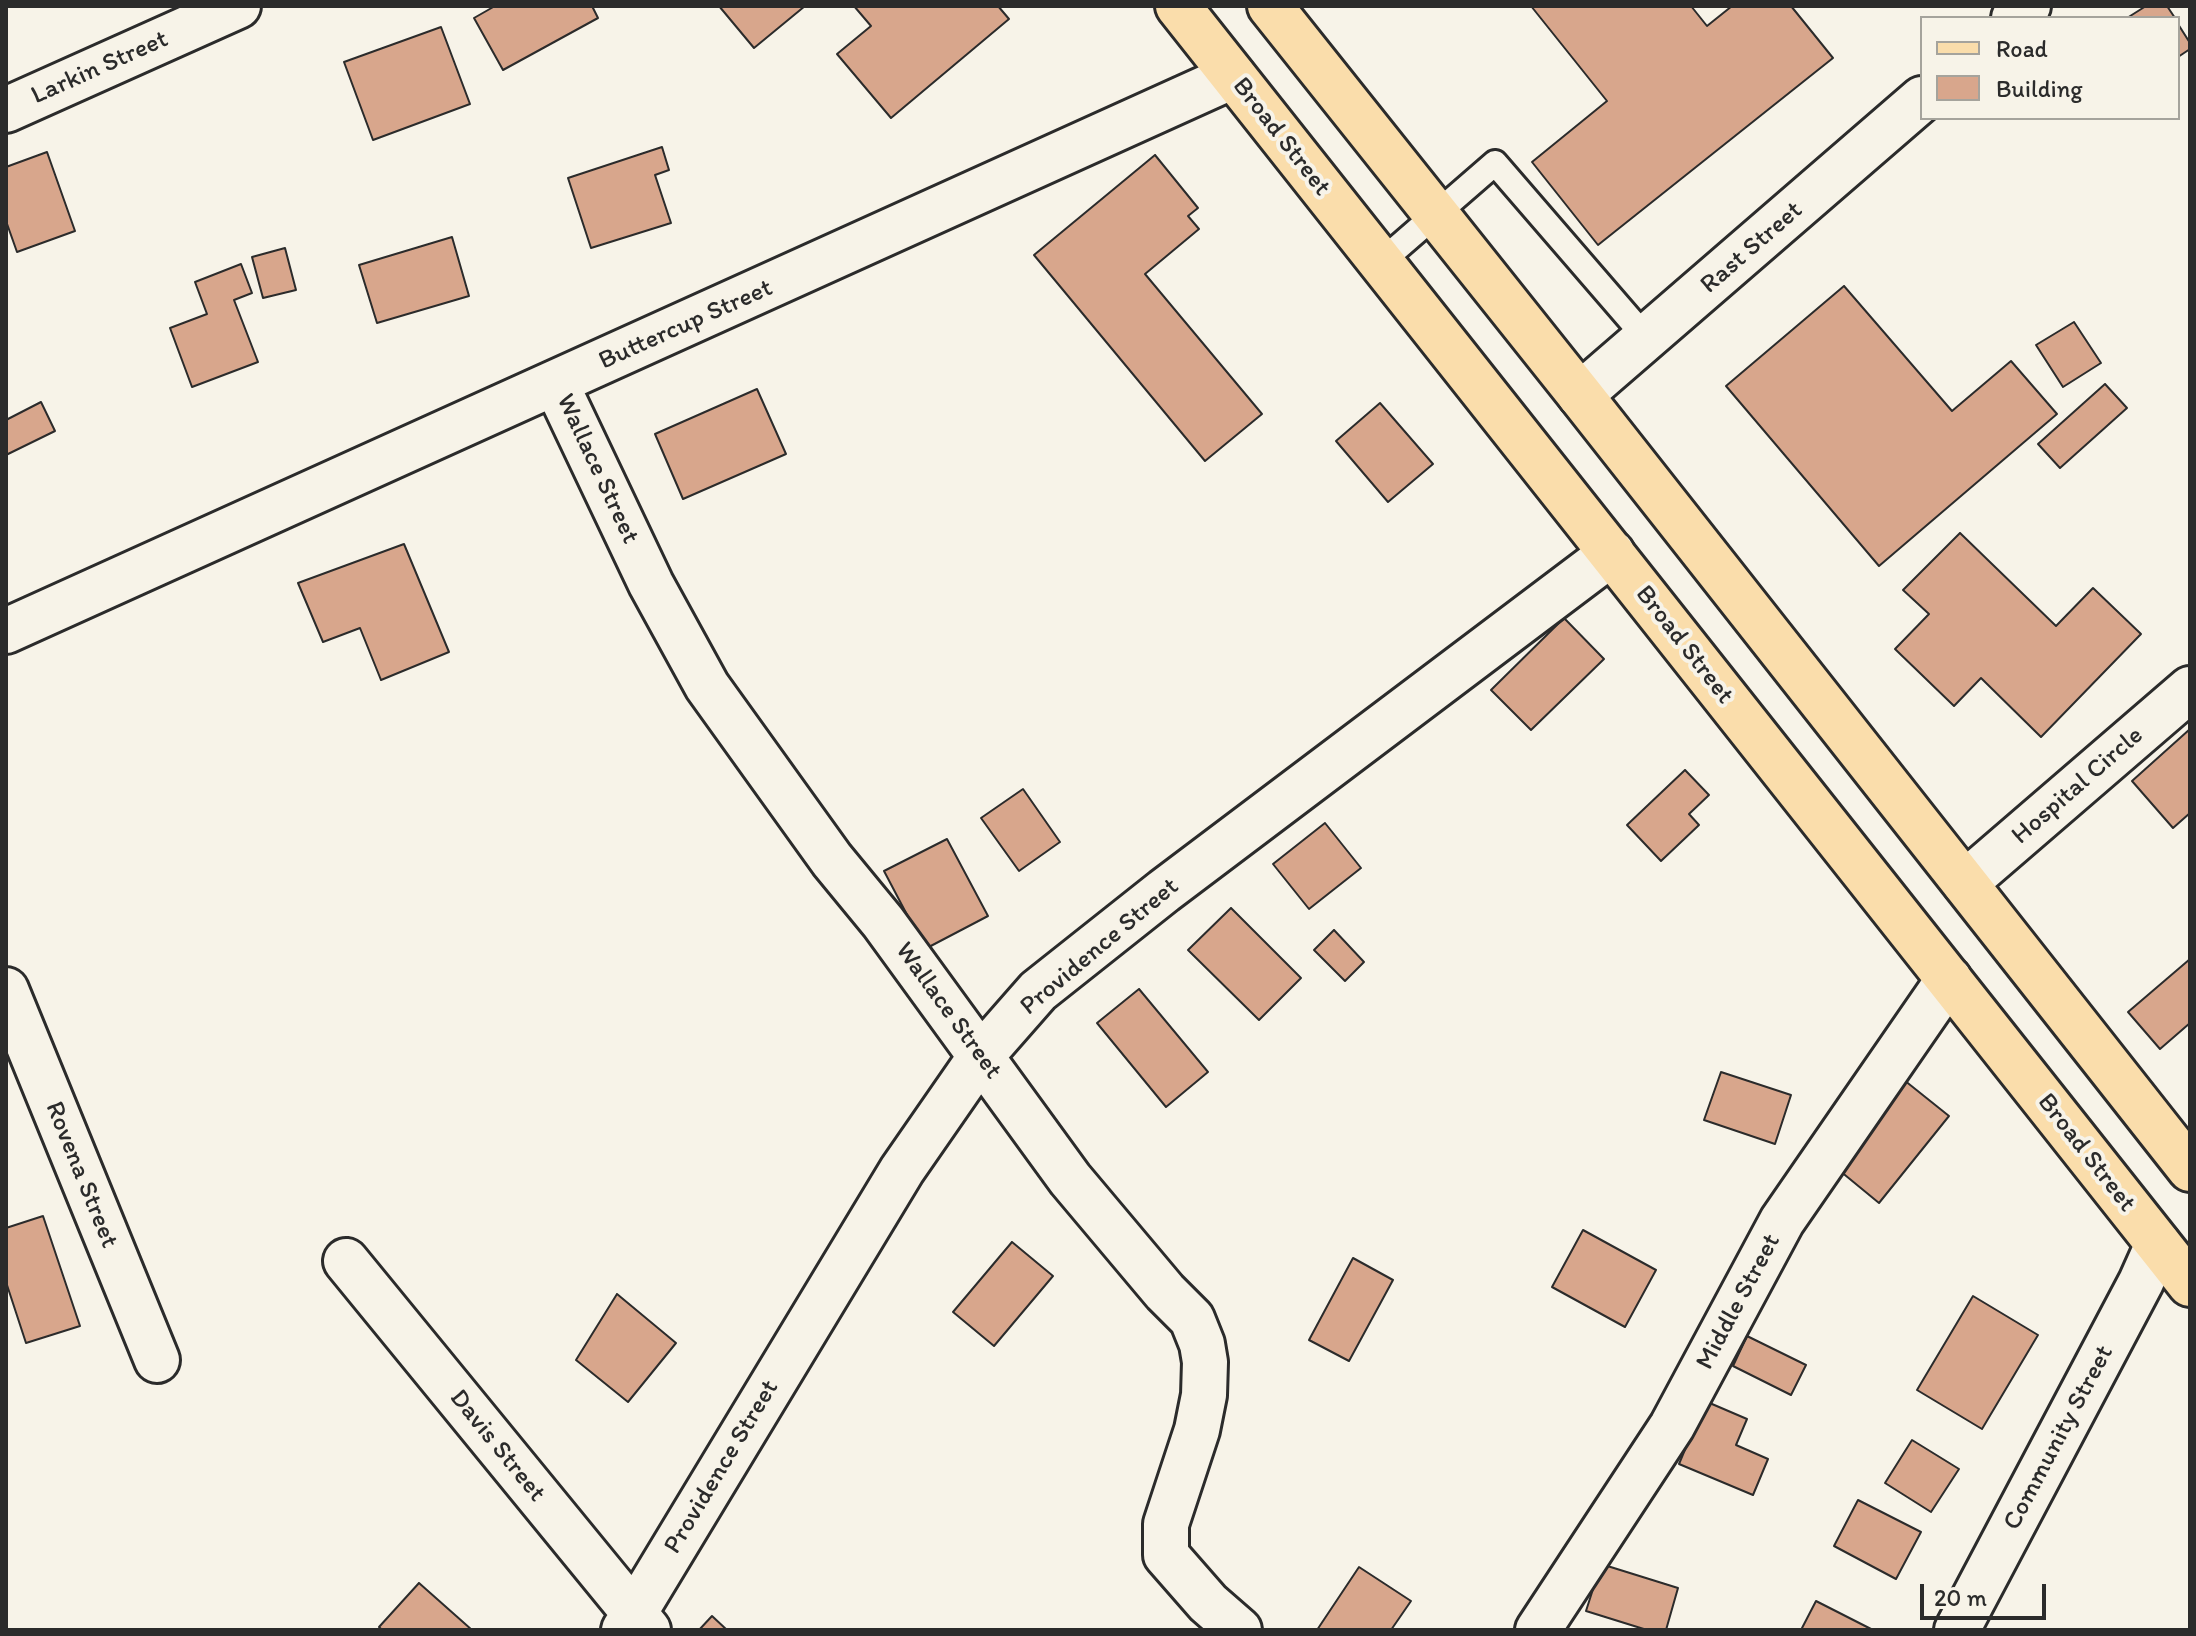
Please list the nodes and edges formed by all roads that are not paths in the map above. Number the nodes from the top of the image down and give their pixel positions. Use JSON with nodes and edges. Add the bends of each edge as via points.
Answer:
{"nodes":[{"id":1,"x":238,"y":6,"type":"edge"},
{"id":2,"x":1178,"y":6,"type":"edge"},
{"id":3,"x":1270,"y":6,"type":"edge"},
{"id":4,"x":1233,"y":76,"type":"junction"},
{"id":5,"x":1920,"y":101,"type":"edge"},
{"id":6,"x":6,"y":110,"type":"edge"},
{"id":7,"x":1436,"y":214,"type":"junction"},
{"id":8,"x":1381,"y":262,"type":"junction"},
{"id":9,"x":1647,"y":339,"type":"junction"},
{"id":10,"x":556,"y":384,"type":"junction"},
{"id":11,"x":1580,"y":395,"type":"junction"},
{"id":12,"x":1612,"y":553,"type":"junction"},
{"id":13,"x":6,"y":631,"type":"edge"},
{"id":14,"x":2190,"y":689,"type":"edge"},
{"id":15,"x":1965,"y":883,"type":"junction"},
{"id":16,"x":1949,"y":979,"type":"junction"},
{"id":17,"x":6,"y":990,"type":"edge"},
{"id":18,"x":981,"y":1056,"type":"junction"},
{"id":19,"x":2190,"y":1169,"type":"edge"},
{"id":20,"x":2158,"y":1244,"type":"junction"},
{"id":21,"x":346,"y":1261,"type":"dead end"},
{"id":22,"x":2190,"y":1284,"type":"edge"},
{"id":23,"x":157,"y":1360,"type":"dead end"},
{"id":24,"x":635,"y":1625,"type":"edge"},
{"id":25,"x":1239,"y":1630,"type":"edge"},
{"id":26,"x":1538,"y":1630,"type":"edge"},
{"id":27,"x":1957,"y":1630,"type":"edge"}],
"edges":[{"from":1,"to":6,"type":"street","name":"Larkin Street"},
{"from":2,"to":4,"type":"main road","name":"Broad Street"},
{"from":3,"to":7,"type":"main road"},
{"from":4,"to":8,"type":"main road","name":"Broad Street"},
{"from":4,"to":10,"type":"street","name":"Buttercup Street"},
{"from":5,"to":9,"type":"street","name":"Rast Street"},
{"from":7,"to":8,"type":"lane"},
{"from":7,"to":9,"type":"lane","via":[[1495,163]]},
{"from":7,"to":11,"type":"main road"},
{"from":8,"to":12,"type":"main road","name":"Broad Street"},
{"from":9,"to":11,"type":"street","name":"Rast Street"},
{"from":10,"to":13,"type":"street","name":"Buttercup Street"},
{"from":10,"to":18,"type":"street","name":"Wallace Street","via":[[651,584],[707,686]]},
{"from":11,"to":15,"type":"main road"},
{"from":12,"to":16,"type":"main road","name":"Broad Street"},
{"from":12,"to":18,"type":"street","name":"Providence Street","via":[[1038,991]]},
{"from":14,"to":15,"type":"street","name":"Hospital Circle"},
{"from":15,"to":19,"type":"main road"},
{"from":16,"to":20,"type":"main road","name":"Broad Street"},
{"from":16,"to":26,"type":"street","name":"Middle Street","via":[[1782,1221],[1672,1426]]},
{"from":17,"to":23,"type":"street","name":"Rovena Street"},
{"from":18,"to":24,"type":"street","name":"Providence Street","via":[[902,1170]]},
{"from":18,"to":25,"type":"street","name":"Wallace Street","via":[[1070,1179],[1192,1319],[1205,1362],[1204,1395],[1166,1524],[1166,1555]]},
{"from":20,"to":22,"type":"main road","name":"Broad Street"},
{"from":20,"to":27,"type":"street","name":"Community Street"},
{"from":21,"to":24,"type":"street","name":"Davis Street"}]}
